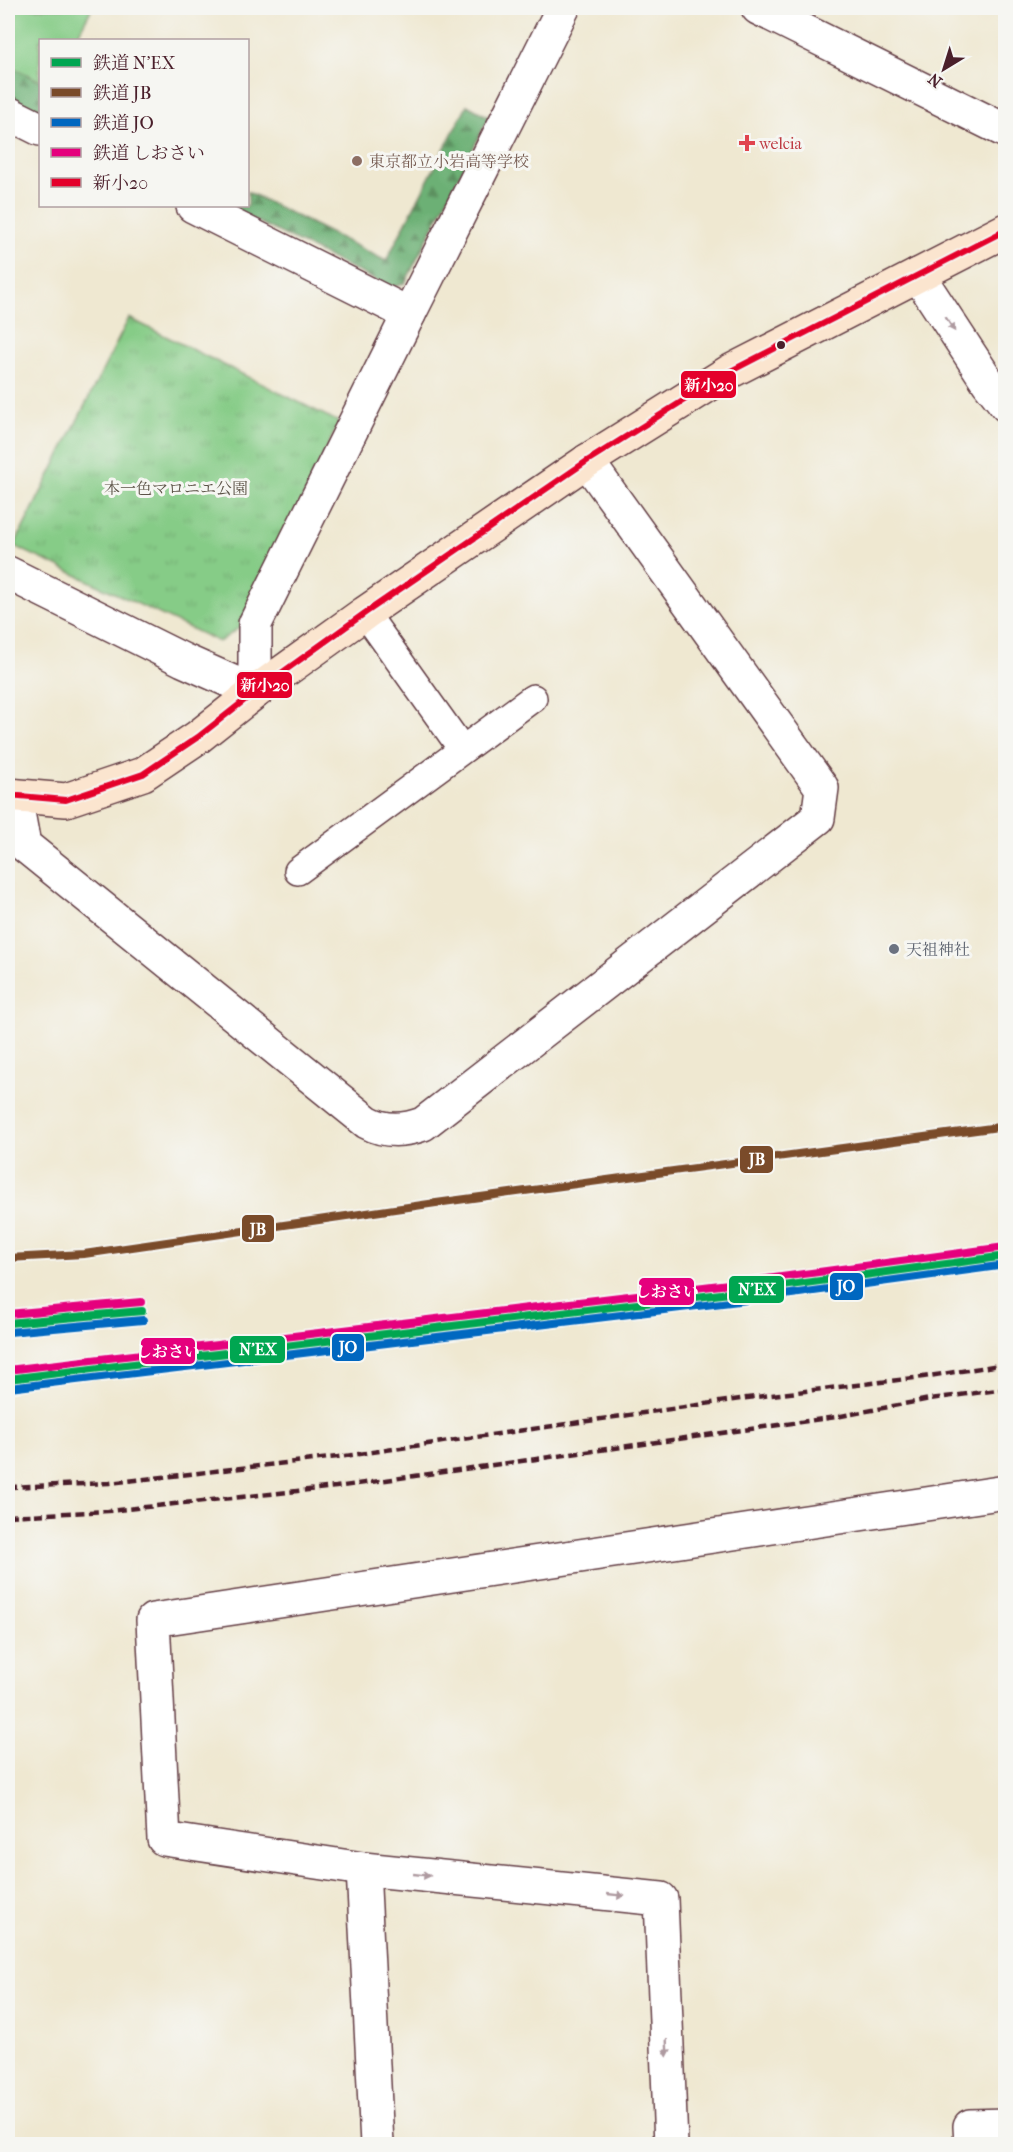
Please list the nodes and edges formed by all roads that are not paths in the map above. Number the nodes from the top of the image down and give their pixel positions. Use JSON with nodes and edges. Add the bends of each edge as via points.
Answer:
{"nodes":[{"id":1,"x":563,"y":8,"type":"edge"},
{"id":2,"x":758,"y":8,"type":"edge"},
{"id":3,"x":8,"y":113,"type":"edge"},
{"id":4,"x":39,"y":128,"type":"edge"},
{"id":5,"x":1005,"y":130,"type":"edge"},
{"id":6,"x":195,"y":207,"type":"edge"},
{"id":7,"x":1005,"y":230,"type":"edge"},
{"id":8,"x":918,"y":275,"type":"junction"},
{"id":9,"x":409,"y":314,"type":"junction"},
{"id":10,"x":1005,"y":405,"type":"edge"},
{"id":11,"x":587,"y":461,"type":"junction"},
{"id":12,"x":8,"y":573,"type":"edge"},
{"id":13,"x":365,"y":613,"type":"junction"},
{"id":14,"x":255,"y":692,"type":"junction"},
{"id":15,"x":533,"y":698,"type":"dead end"},
{"id":16,"x":462,"y":750,"type":"junction"},
{"id":17,"x":11,"y":796,"type":"edge"},
{"id":18,"x":16,"y":855,"type":"edge"},
{"id":19,"x":298,"y":871,"type":"dead end"},
{"id":20,"x":1005,"y":1492,"type":"edge"},
{"id":21,"x":363,"y":1869,"type":"junction"},
{"id":22,"x":1005,"y":2125,"type":"edge"},
{"id":23,"x":376,"y":2145,"type":"edge"},
{"id":24,"x":671,"y":2145,"type":"edge"},
{"id":25,"x":971,"y":2145,"type":"edge"}],
"edges":[{"from":1,"to":9,"type":"street"},
{"from":2,"to":5,"type":"street"},
{"from":3,"to":4,"type":"street"},
{"from":6,"to":9,"type":"street"},
{"from":7,"to":8,"type":"street"},
{"from":8,"to":10,"type":"street","one_way":true},
{"from":8,"to":11,"type":"street","via":[[729,372]]},
{"from":9,"to":14,"type":"street","via":[[255,624]]},
{"from":11,"to":13,"type":"street"},
{"from":11,"to":18,"type":"street","via":[[822,788],[818,818],[423,1124],[402,1130],[367,1122]]},
{"from":12,"to":14,"type":"street"},
{"from":13,"to":14,"type":"street"},
{"from":13,"to":16,"type":"lane"},
{"from":14,"to":17,"type":"street","via":[[143,774],[66,800]]},
{"from":15,"to":16,"type":"lane"},
{"from":16,"to":19,"type":"lane"},
{"from":17,"to":18,"type":"street"},
{"from":20,"to":21,"type":"street","via":[[153,1620],[164,1839]]},
{"from":21,"to":23,"type":"street"},
{"from":21,"to":24,"type":"street","one_way":true,"via":[[661,1899]]},
{"from":22,"to":25,"type":"street","via":[[970,2126]]}]}
